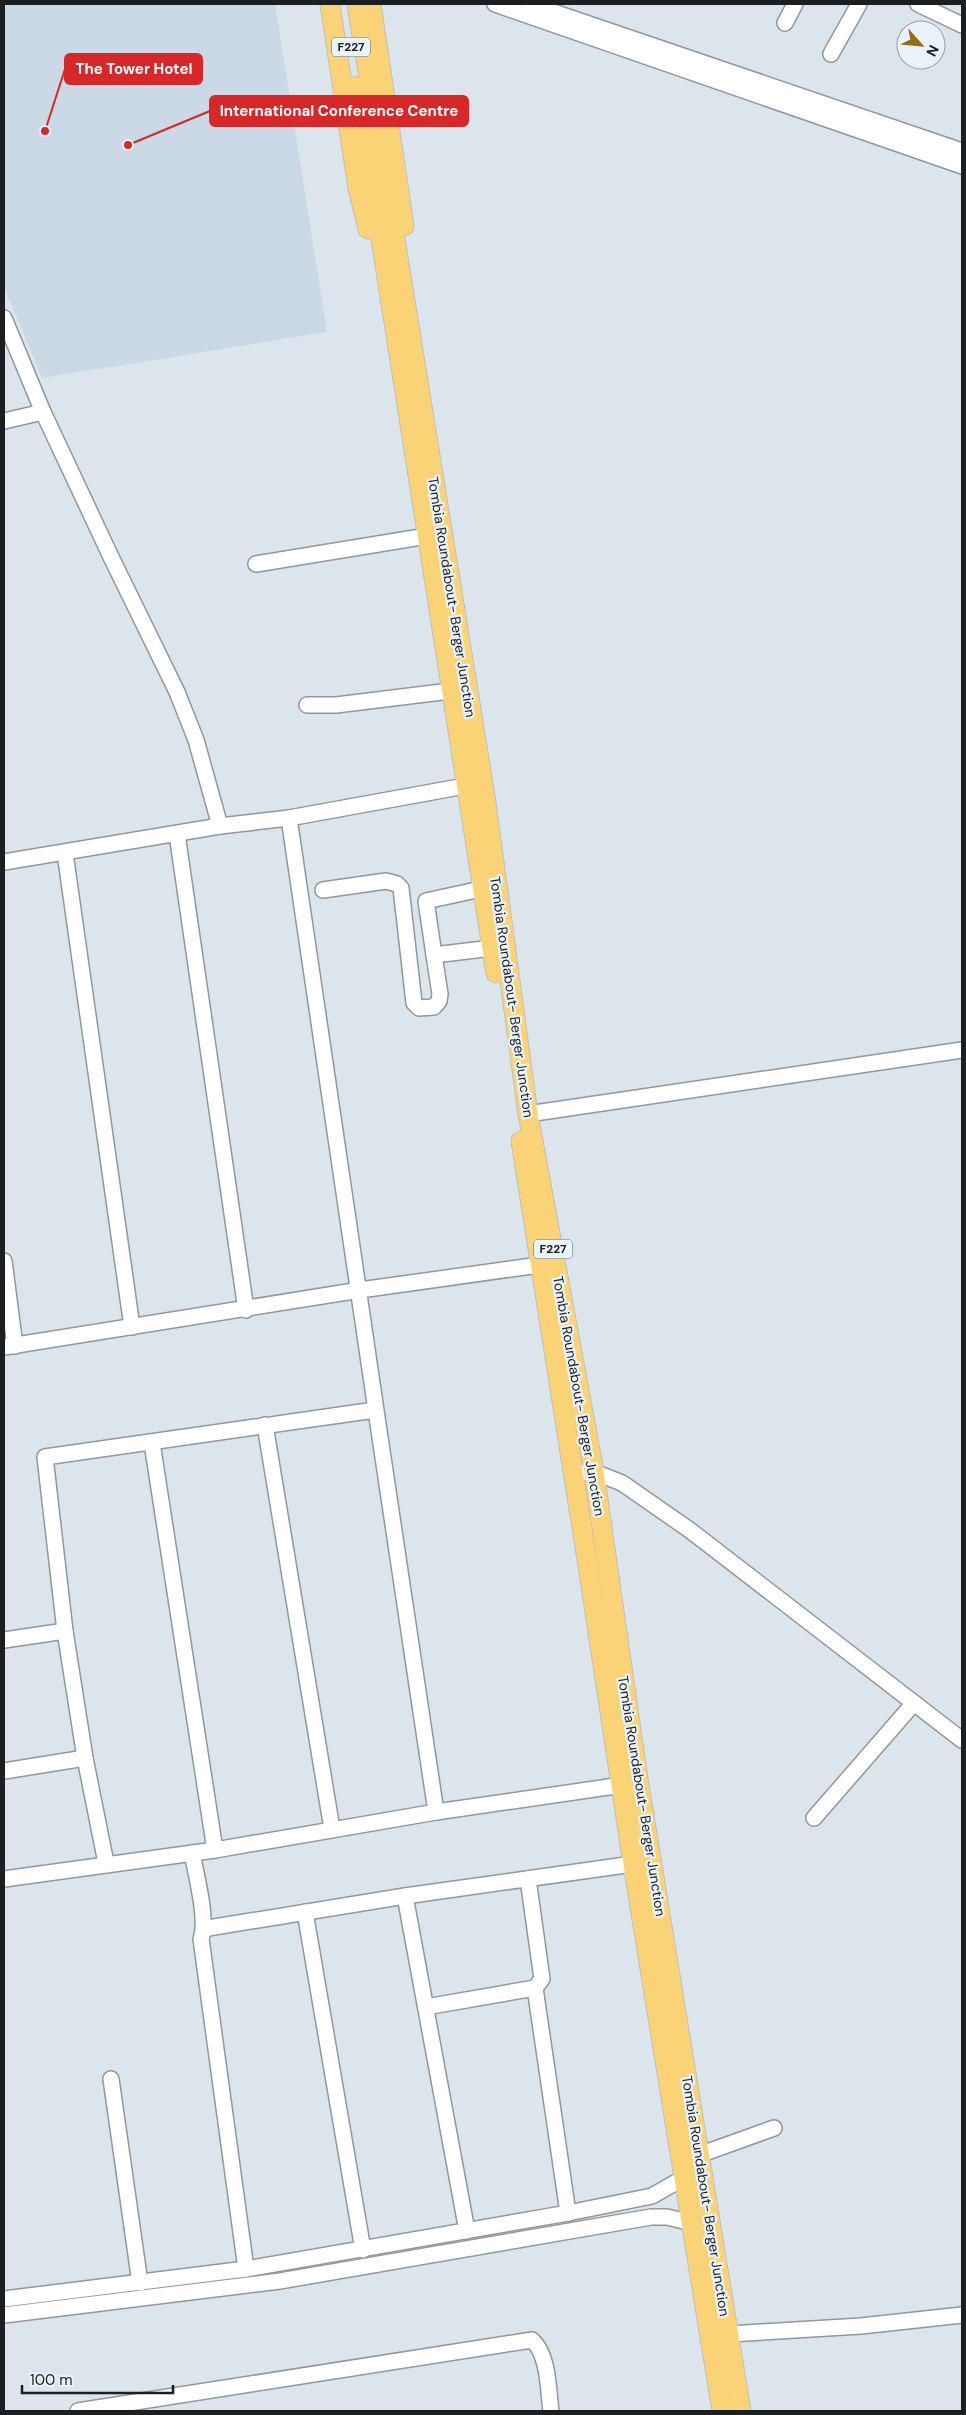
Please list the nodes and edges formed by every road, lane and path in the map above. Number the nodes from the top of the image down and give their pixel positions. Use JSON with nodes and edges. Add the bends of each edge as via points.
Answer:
{"nodes":[{"id":1,"x":330,"y":4,"type":"edge"},
{"id":2,"x":344,"y":4,"type":"edge"},
{"id":3,"x":357,"y":4,"type":"edge"},
{"id":4,"x":371,"y":4,"type":"edge"},
{"id":5,"x":496,"y":4,"type":"edge"},
{"id":6,"x":530,"y":4,"type":"edge"},
{"id":7,"x":795,"y":4,"type":"edge"},
{"id":8,"x":859,"y":4,"type":"edge"},
{"id":9,"x":918,"y":4,"type":"edge"},
{"id":10,"x":960,"y":20,"type":"edge"},
{"id":11,"x":784,"y":23,"type":"dead end"},
{"id":12,"x":832,"y":54,"type":"dead end"},
{"id":13,"x":364,"y":88,"type":"junction"},
{"id":14,"x":962,"y":151,"type":"edge"},
{"id":15,"x":962,"y":166,"type":"edge"},
{"id":16,"x":386,"y":276,"type":"junction"},
{"id":17,"x":4,"y":318,"type":"edge"},
{"id":18,"x":412,"y":344,"type":"junction"},
{"id":19,"x":43,"y":412,"type":"junction"},
{"id":20,"x":4,"y":421,"type":"edge"},
{"id":21,"x":426,"y":536,"type":"junction"},
{"id":22,"x":256,"y":564,"type":"dead end"},
{"id":23,"x":450,"y":691,"type":"junction"},
{"id":24,"x":307,"y":705,"type":"dead end"},
{"id":25,"x":474,"y":785,"type":"junction"},
{"id":26,"x":289,"y":818,"type":"junction"},
{"id":27,"x":220,"y":826,"type":"junction"},
{"id":28,"x":177,"y":834,"type":"junction"},
{"id":29,"x":65,"y":852,"type":"junction"},
{"id":30,"x":5,"y":859,"type":"edge"},
{"id":31,"x":401,"y":888,"type":"junction"},
{"id":32,"x":481,"y":889,"type":"junction"},
{"id":33,"x":323,"y":890,"type":"dead end"},
{"id":34,"x":426,"y":900,"type":"junction"},
{"id":35,"x":492,"y":948,"type":"junction"},
{"id":36,"x":434,"y":956,"type":"junction"},
{"id":37,"x":962,"y":1050,"type":"edge"},
{"id":38,"x":528,"y":1114,"type":"junction"},
{"id":39,"x":4,"y":1261,"type":"edge"},
{"id":40,"x":539,"y":1265,"type":"junction"},
{"id":41,"x":360,"y":1290,"type":"junction"},
{"id":42,"x":246,"y":1310,"type":"junction"},
{"id":43,"x":132,"y":1327,"type":"junction"},
{"id":44,"x":10,"y":1346,"type":"edge"},
{"id":45,"x":374,"y":1410,"type":"junction"},
{"id":46,"x":265,"y":1425,"type":"junction"},
{"id":47,"x":152,"y":1443,"type":"junction"},
{"id":48,"x":594,"y":1472,"type":"junction"},
{"id":49,"x":573,"y":1473,"type":"junction"},
{"id":50,"x":65,"y":1631,"type":"junction"},
{"id":51,"x":4,"y":1640,"type":"edge"},
{"id":52,"x":914,"y":1703,"type":"junction"},
{"id":53,"x":962,"y":1740,"type":"edge"},
{"id":54,"x":85,"y":1758,"type":"junction"},
{"id":55,"x":4,"y":1770,"type":"edge"},
{"id":56,"x":622,"y":1785,"type":"junction"},
{"id":57,"x":436,"y":1812,"type":"junction"},
{"id":58,"x":814,"y":1818,"type":"dead end"},
{"id":59,"x":332,"y":1829,"type":"junction"},
{"id":60,"x":215,"y":1850,"type":"junction"},
{"id":61,"x":192,"y":1853,"type":"junction"},
{"id":62,"x":106,"y":1863,"type":"junction"},
{"id":63,"x":633,"y":1864,"type":"junction"},
{"id":64,"x":4,"y":1879,"type":"edge"},
{"id":65,"x":528,"y":1879,"type":"junction"},
{"id":66,"x":405,"y":1896,"type":"junction"},
{"id":67,"x":304,"y":1912,"type":"junction"},
{"id":68,"x":203,"y":1932,"type":"junction"},
{"id":69,"x":535,"y":1988,"type":"junction"},
{"id":70,"x":426,"y":2007,"type":"junction"},
{"id":71,"x":111,"y":2079,"type":"dead end"},
{"id":72,"x":774,"y":2128,"type":"dead end"},
{"id":73,"x":700,"y":2155,"type":"junction"},
{"id":74,"x":685,"y":2177,"type":"junction"},
{"id":75,"x":568,"y":2213,"type":"junction"},
{"id":76,"x":692,"y":2223,"type":"junction"},
{"id":77,"x":466,"y":2231,"type":"junction"},
{"id":78,"x":363,"y":2250,"type":"junction"},
{"id":79,"x":298,"y":2260,"type":"junction"},
{"id":80,"x":246,"y":2269,"type":"junction"},
{"id":81,"x":300,"y":2278,"type":"junction"},
{"id":82,"x":140,"y":2283,"type":"junction"},
{"id":83,"x":4,"y":2298,"type":"edge"},
{"id":84,"x":4,"y":2315,"type":"edge"},
{"id":85,"x":962,"y":2315,"type":"edge"},
{"id":86,"x":729,"y":2334,"type":"junction"},
{"id":87,"x":78,"y":2411,"type":"edge"},
{"id":88,"x":551,"y":2411,"type":"edge"},
{"id":89,"x":722,"y":2411,"type":"edge"},
{"id":90,"x":741,"y":2411,"type":"edge"}],
"edges":[{"from":1,"to":16,"type":"main road","via":[[358,188],[366,223]]},
{"from":2,"to":13,"type":"main road","number":"F227"},
{"from":3,"to":13,"type":"main road","number":"F227"},
{"from":4,"to":18,"type":"main road","via":[[401,196],[414,322]]},
{"from":5,"to":15,"type":"street"},
{"from":6,"to":14,"type":"street"},
{"from":7,"to":11,"type":"street"},
{"from":8,"to":12,"type":"street"},
{"from":9,"to":10,"type":"street"},
{"from":13,"to":16,"type":"main road","name":"Tombia Roundabout- Berger Junction","number":"F227"},
{"from":13,"to":18,"type":"main road","name":"Tombia Roundabout- Berger Junction","number":"F227"},
{"from":16,"to":21,"type":"main road","name":"Tombia Roundabout- Berger Junction","number":"F227"},
{"from":17,"to":19,"type":"street"},
{"from":18,"to":25,"type":"main road","name":"Tombia Roundabout- Berger Junction","number":"F227"},
{"from":19,"to":20,"type":"street"},
{"from":19,"to":27,"type":"street","via":[[177,692],[196,740]]},
{"from":21,"to":22,"type":"street"},
{"from":21,"to":23,"type":"main road","name":"Tombia Roundabout- Berger Junction","number":"F227"},
{"from":23,"to":24,"type":"street","via":[[336,705]]},
{"from":23,"to":25,"type":"main road","name":"Tombia Roundabout- Berger Junction","number":"F227"},
{"from":25,"to":26,"type":"street"},
{"from":25,"to":32,"type":"main road","name":"Tombia Roundabout- Berger Junction","number":"F227"},
{"from":25,"to":38,"type":"main road","name":"Tombia Roundabout- Berger Junction","number":"F227"},
{"from":26,"to":27,"type":"street"},
{"from":26,"to":41,"type":"street"},
{"from":27,"to":28,"type":"street"},
{"from":28,"to":29,"type":"street"},
{"from":28,"to":42,"type":"street"},
{"from":29,"to":30,"type":"street"},
{"from":29,"to":43,"type":"street"},
{"from":31,"to":33,"type":"street","via":[[386,881]]},
{"from":31,"to":34,"type":"street"},
{"from":31,"to":36,"type":"street","via":[[414,1003],[419,1008],[434,1007],[440,998]]},
{"from":32,"to":34,"type":"street"},
{"from":32,"to":35,"type":"main road","name":"Tombia Roundabout- Berger Junction","number":"F227"},
{"from":34,"to":36,"type":"street"},
{"from":35,"to":36,"type":"street"},
{"from":35,"to":40,"type":"main road","name":"Tombia Roundabout- Berger Junction","number":"F227"},
{"from":37,"to":38,"type":"street"},
{"from":38,"to":48,"type":"main road","name":"Tombia Roundabout- Berger Junction","number":"F227"},
{"from":39,"to":44,"type":"street"},
{"from":40,"to":41,"type":"street"},
{"from":40,"to":49,"type":"main road","name":"Tombia Roundabout- Berger Junction","number":"F227"},
{"from":41,"to":42,"type":"street"},
{"from":41,"to":45,"type":"street"},
{"from":42,"to":43,"type":"street"},
{"from":43,"to":44,"type":"street"},
{"from":45,"to":46,"type":"street"},
{"from":45,"to":57,"type":"street"},
{"from":46,"to":47,"type":"street"},
{"from":46,"to":59,"type":"street"},
{"from":47,"to":50,"type":"street","via":[[45,1457]]},
{"from":47,"to":60,"type":"street"},
{"from":48,"to":49,"type":"street"},
{"from":48,"to":52,"type":"street","via":[[622,1483],[692,1531]]},
{"from":48,"to":73,"type":"main road","name":"Tombia Roundabout- Berger Junction","number":"F227","via":[[638,1779]]},
{"from":49,"to":56,"type":"main road","name":"Tombia Roundabout- Berger Junction","number":"F227"},
{"from":50,"to":51,"type":"street"},
{"from":50,"to":54,"type":"street"},
{"from":52,"to":53,"type":"street"},
{"from":52,"to":58,"type":"street"},
{"from":54,"to":55,"type":"street"},
{"from":54,"to":62,"type":"street"},
{"from":56,"to":57,"type":"street"},
{"from":56,"to":63,"type":"main road","name":"Tombia Roundabout- Berger Junction","number":"F227"},
{"from":57,"to":59,"type":"street"},
{"from":59,"to":60,"type":"street"},
{"from":60,"to":61,"type":"street"},
{"from":61,"to":62,"type":"street"},
{"from":61,"to":68,"type":"street"},
{"from":62,"to":64,"type":"street"},
{"from":63,"to":65,"type":"street"},
{"from":63,"to":74,"type":"main road","name":"Tombia Roundabout- Berger Junction","number":"F227"},
{"from":65,"to":66,"type":"street"},
{"from":65,"to":69,"type":"street","via":[[542,1979]]},
{"from":66,"to":67,"type":"street"},
{"from":66,"to":70,"type":"street"},
{"from":67,"to":68,"type":"street","via":[[208,1928]]},
{"from":67,"to":78,"type":"street"},
{"from":68,"to":80,"type":"street","via":[[201,1939]]},
{"from":69,"to":70,"type":"street"},
{"from":69,"to":75,"type":"street"},
{"from":70,"to":77,"type":"street"},
{"from":71,"to":82,"type":"street"},
{"from":72,"to":73,"type":"street"},
{"from":73,"to":86,"type":"main road","name":"Tombia Roundabout- Berger Junction","number":"F227"},
{"from":74,"to":75,"type":"street","via":[[652,2196]]},
{"from":74,"to":76,"type":"main road","name":"Tombia Roundabout- Berger Junction","number":"F227"},
{"from":75,"to":77,"type":"street"},
{"from":76,"to":81,"type":"street","via":[[651,2217]]},
{"from":76,"to":89,"type":"main road","name":"Tombia Roundabout- Berger Junction","number":"F227"},
{"from":77,"to":78,"type":"street"},
{"from":78,"to":79,"type":"street"},
{"from":79,"to":80,"type":"street"},
{"from":79,"to":81,"type":"street"},
{"from":80,"to":82,"type":"street"},
{"from":81,"to":84,"type":"street"},
{"from":82,"to":83,"type":"street"},
{"from":85,"to":86,"type":"street","via":[[861,2326]]},
{"from":86,"to":90,"type":"main road","name":"Tombia Roundabout- Berger Junction","number":"F227"},
{"from":87,"to":88,"type":"street","via":[[532,2340],[542,2356]]}]}
